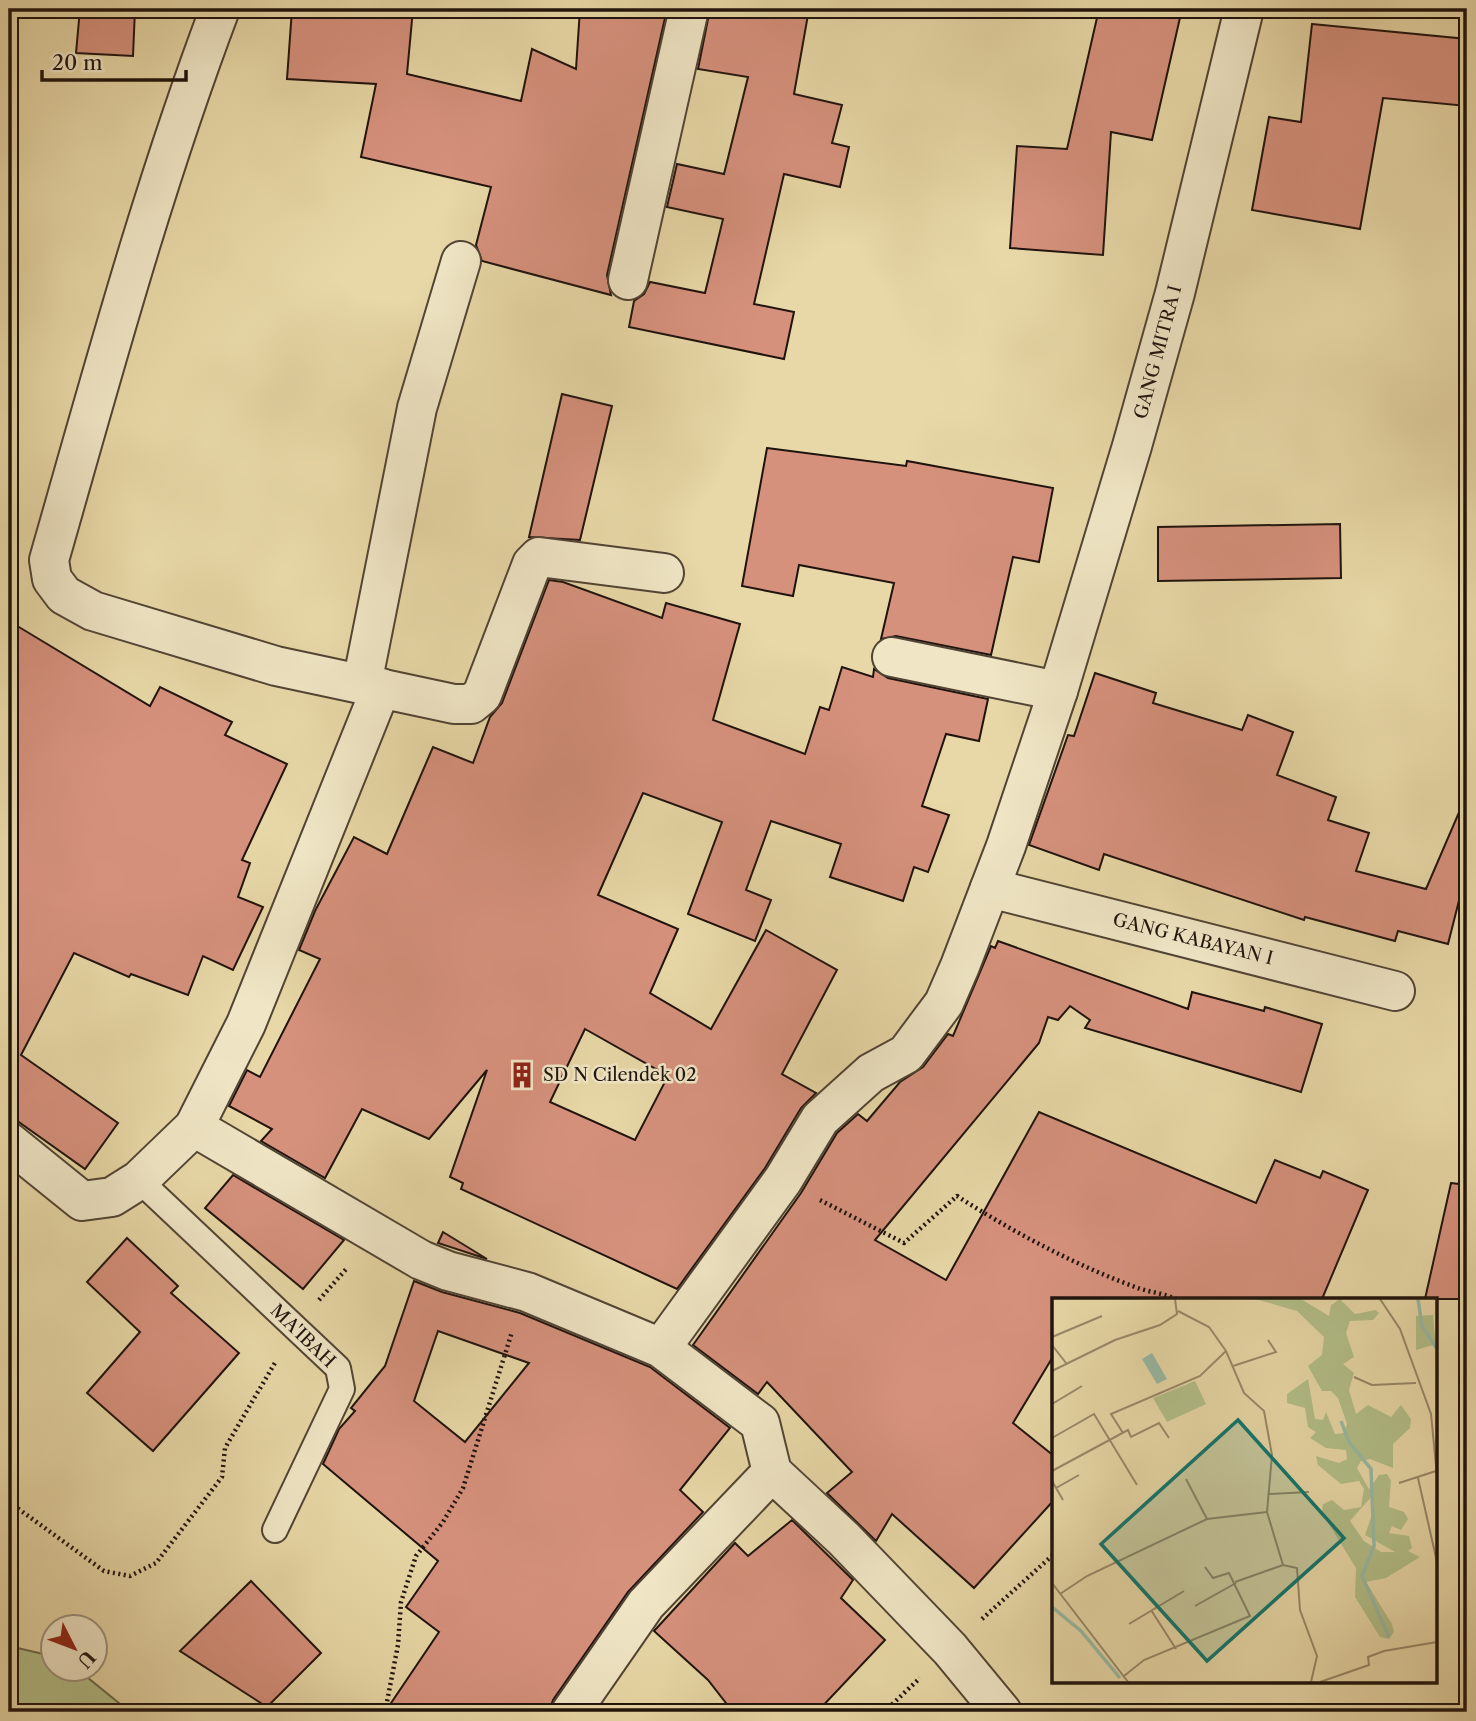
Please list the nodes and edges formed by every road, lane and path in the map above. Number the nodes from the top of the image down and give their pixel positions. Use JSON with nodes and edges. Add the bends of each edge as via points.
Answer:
{"nodes":[{"id":1,"x":220,"y":9,"type":"edge"},
{"id":2,"x":689,"y":9,"type":"edge"},
{"id":3,"x":1244,"y":9,"type":"edge"},
{"id":4,"x":461,"y":261,"type":"dead end"},
{"id":5,"x":628,"y":280,"type":"dead end"},
{"id":6,"x":664,"y":573,"type":"dead end"},
{"id":7,"x":892,"y":657,"type":"dead end"},
{"id":8,"x":371,"y":686,"type":"junction"},
{"id":9,"x":1058,"y":691,"type":"junction"},
{"id":10,"x":990,"y":888,"type":"junction"},
{"id":11,"x":1395,"y":991,"type":"dead end"},
{"id":12,"x":194,"y":1126,"type":"junction"},
{"id":13,"x":9,"y":1142,"type":"edge"},
{"id":14,"x":139,"y":1180,"type":"junction"},
{"id":15,"x":783,"y":1180,"type":"junction"},
{"id":16,"x":376,"y":1235,"type":"junction"},
{"id":17,"x":527,"y":1292,"type":"junction"},
{"id":18,"x":1174,"y":1298,"type":"edge"},
{"id":19,"x":295,"y":1328,"type":"junction"},
{"id":20,"x":661,"y":1348,"type":"junction"},
{"id":21,"x":772,"y":1472,"type":"junction"},
{"id":22,"x":9,"y":1502,"type":"edge"},
{"id":23,"x":275,"y":1530,"type":"dead end"},
{"id":24,"x":385,"y":1712,"type":"edge"},
{"id":25,"x":571,"y":1712,"type":"edge"},
{"id":26,"x":1002,"y":1712,"type":"edge"}],
"edges":[{"from":1,"to":8,"type":"street","via":[[119,311],[49,560],[52,579],[64,595],[93,611],[276,666]]},
{"from":2,"to":5,"type":"street"},
{"from":3,"to":9,"type":"street","name":"GANG MITRA I","via":[[1175,293]]},
{"from":4,"to":8,"type":"street","via":[[416,408]]},
{"from":6,"to":8,"type":"street","via":[[539,557],[532,564],[481,695],[471,704]]},
{"from":7,"to":9,"type":"street"},
{"from":8,"to":12,"type":"street","via":[[246,1024]]},
{"from":9,"to":10,"type":"street","name":"GANG MITRA I"},
{"from":10,"to":11,"type":"street","name":"GANG KABAYAN I"},
{"from":10,"to":15,"type":"street","name":"GANG MITRA I","via":[[944,1003],[927,1029],[906,1054],[871,1073],[820,1119]]},
{"from":12,"to":14,"type":"street"},
{"from":12,"to":16,"type":"street"},
{"from":13,"to":14,"type":"street","via":[[82,1201],[112,1196]]},
{"from":14,"to":19,"type":"lane","name":"MA'IBAH"},
{"from":15,"to":18,"type":"path","via":[[904,1243],[957,1196],[1068,1258]]},
{"from":15,"to":20,"type":"street","name":"GANG MITRA I"},
{"from":16,"to":17,"type":"street","via":[[448,1271]]},
{"from":16,"to":19,"type":"path"},
{"from":17,"to":20,"type":"street"},
{"from":17,"to":24,"type":"path","via":[[463,1488],[416,1556],[401,1602]]},
{"from":19,"to":22,"type":"path","via":[[225,1448],[222,1477],[156,1563],[130,1576],[104,1571]]},
{"from":19,"to":23,"type":"lane","name":"MA'IBAH","via":[[338,1368],[342,1389]]},
{"from":20,"to":21,"type":"street","via":[[760,1423]]},
{"from":21,"to":25,"type":"street","via":[[633,1621]]},
{"from":21,"to":26,"type":"street","via":[[950,1648]]}]}
